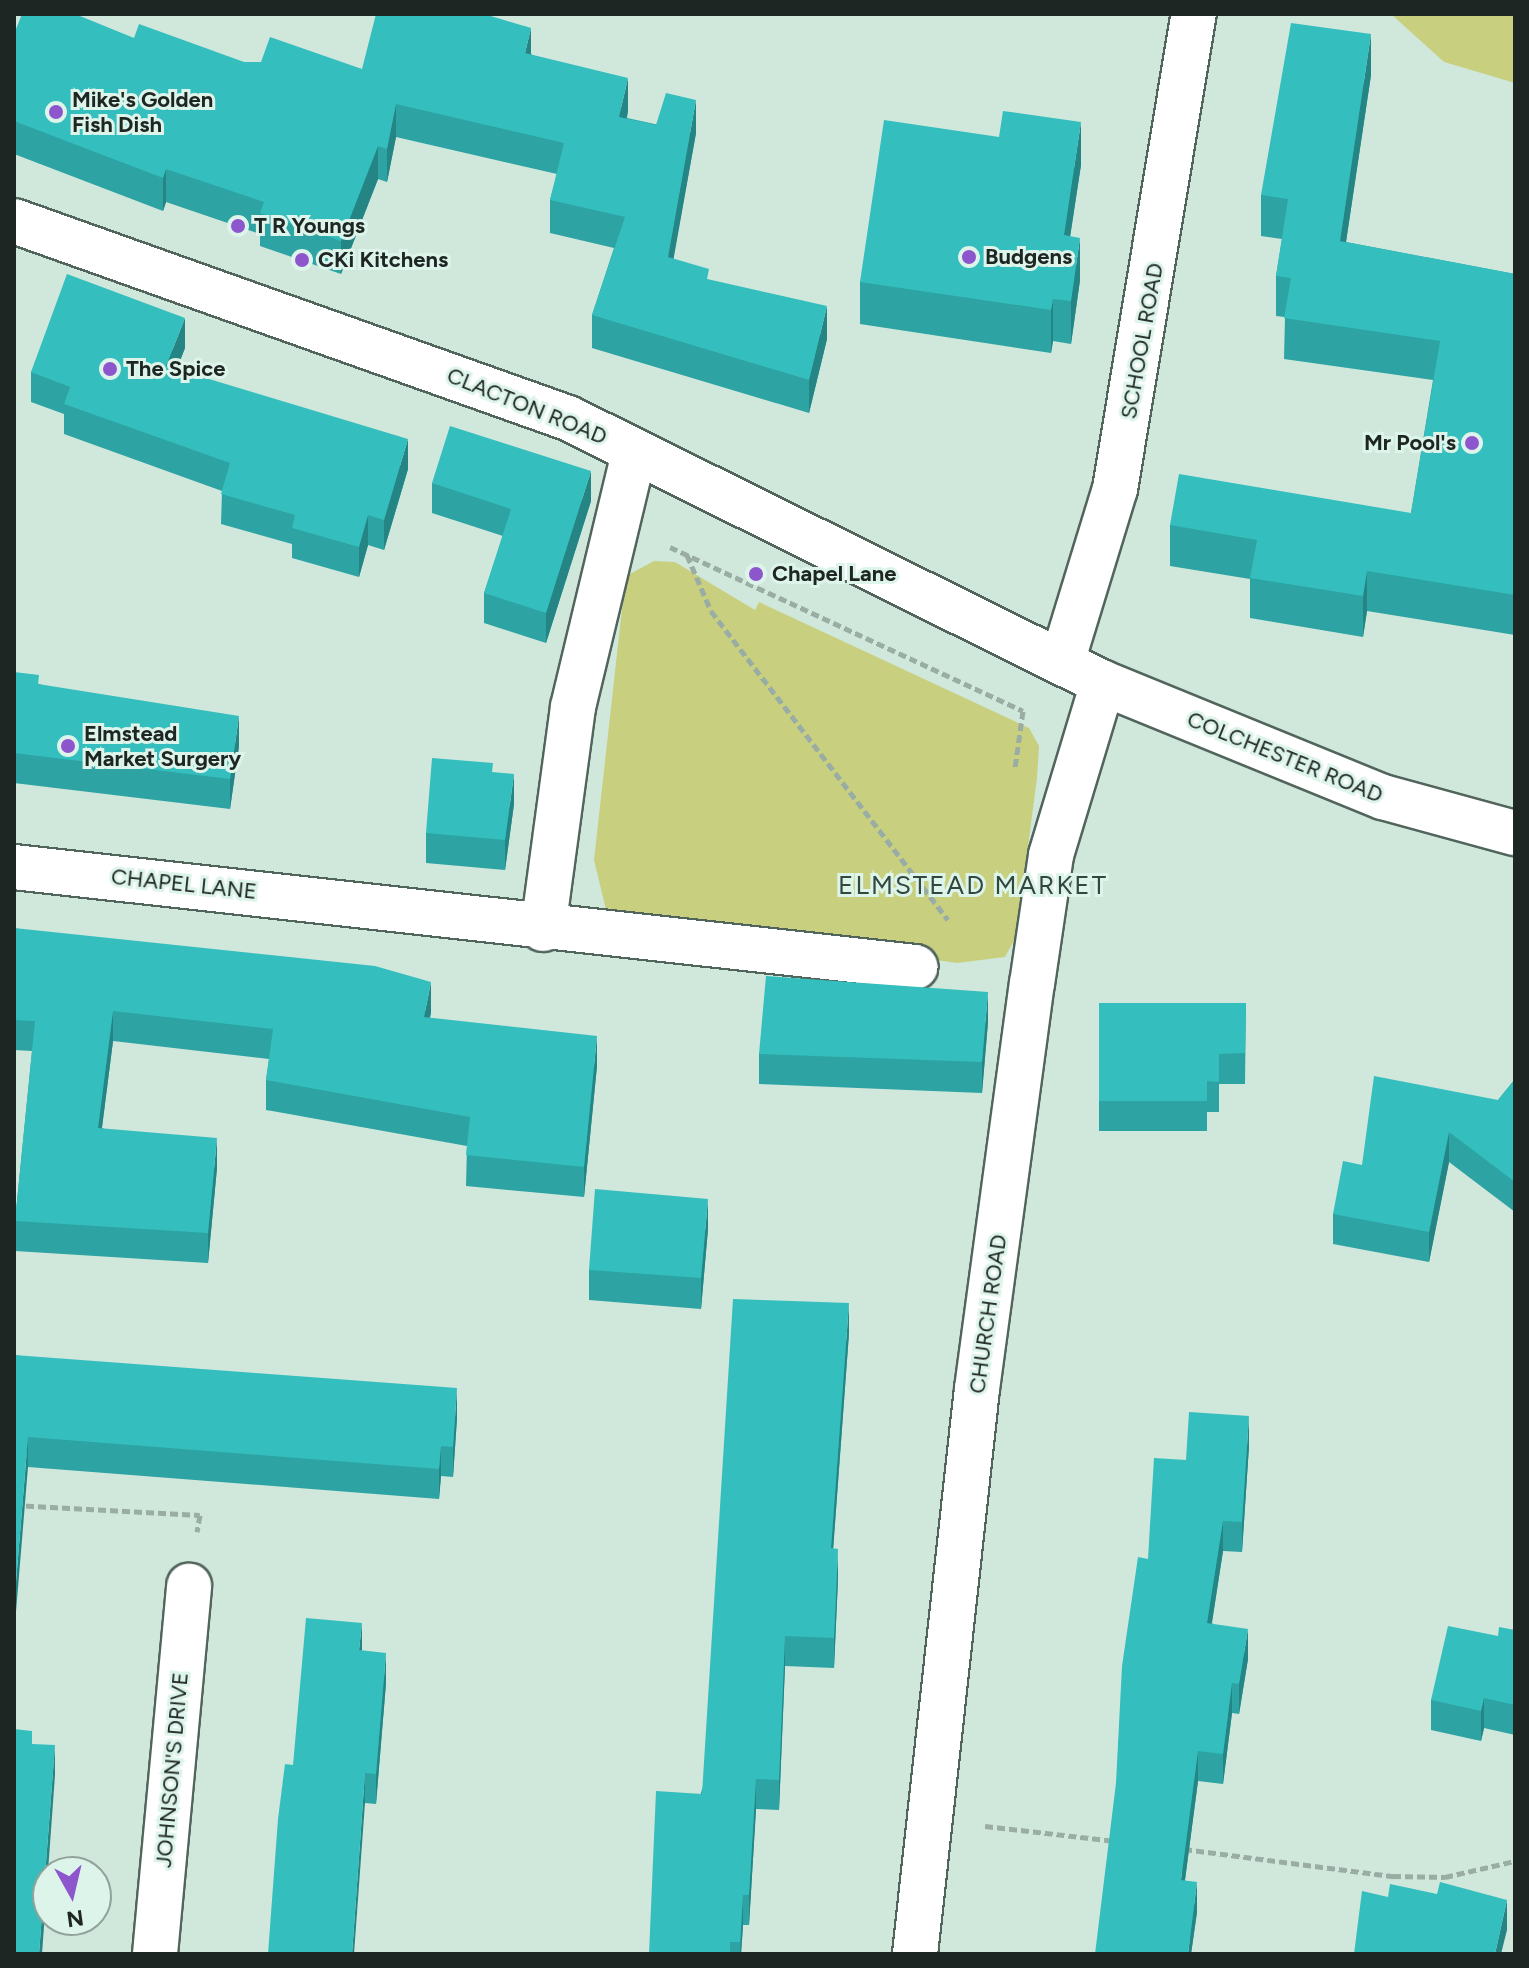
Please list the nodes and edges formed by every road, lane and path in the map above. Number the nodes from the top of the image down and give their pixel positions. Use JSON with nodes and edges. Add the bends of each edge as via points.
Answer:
{"nodes":[{"id":1,"x":1194,"y":14,"type":"edge"},
{"id":2,"x":14,"y":221,"type":"edge"},
{"id":3,"x":634,"y":453,"type":"junction"},
{"id":4,"x":665,"y":545,"type":"dead end"},
{"id":5,"x":687,"y":554,"type":"junction"},
{"id":6,"x":1062,"y":662,"type":"junction"},
{"id":7,"x":1103,"y":683,"type":"junction"},
{"id":8,"x":1013,"y":786,"type":"dead end"},
{"id":9,"x":1515,"y":833,"type":"edge"},
{"id":10,"x":14,"y":867,"type":"edge"},
{"id":11,"x":953,"y":927,"type":"dead end"},
{"id":12,"x":543,"y":929,"type":"junction"},
{"id":13,"x":915,"y":967,"type":"dead end"},
{"id":14,"x":14,"y":1505,"type":"edge"},
{"id":15,"x":189,"y":1586,"type":"joint"},
{"id":16,"x":931,"y":1820,"type":"junction"},
{"id":17,"x":1126,"y":1842,"type":"edge"},
{"id":18,"x":1173,"y":1848,"type":"edge"},
{"id":19,"x":1515,"y":1861,"type":"edge"},
{"id":20,"x":155,"y":1954,"type":"edge"},
{"id":21,"x":915,"y":1954,"type":"edge"}],
"edges":[{"from":1,"to":6,"type":"street","name":"SCHOOL ROAD","via":[[1115,489]]},
{"from":2,"to":3,"type":"street","name":"CLACTON ROAD","via":[[539,407]]},
{"from":3,"to":6,"type":"street","name":"CLACTON ROAD"},
{"from":3,"to":12,"type":"street","via":[[573,707]]},
{"from":4,"to":5,"type":"path"},
{"from":5,"to":8,"type":"path","via":[[1023,711]]},
{"from":5,"to":11,"type":"path","via":[[711,611]]},
{"from":6,"to":7,"type":"street","name":"COLCHESTER ROAD"},
{"from":7,"to":9,"type":"street","name":"COLCHESTER ROAD","via":[[1383,797]]},
{"from":7,"to":16,"type":"street","name":"CHURCH ROAD","via":[[1051,855],[977,1389]]},
{"from":10,"to":12,"type":"street","name":"CHAPEL LANE"},
{"from":12,"to":13,"type":"street","name":"CHAPEL LANE"},
{"from":14,"to":15,"type":"path","via":[[200,1515]]},
{"from":15,"to":20,"type":"street","name":"JOHNSON'S DRIVE"},
{"from":16,"to":17,"type":"path"},
{"from":16,"to":21,"type":"street","name":"CHURCH ROAD"},
{"from":18,"to":19,"type":"path","via":[[1393,1876],[1445,1877]]}]}
